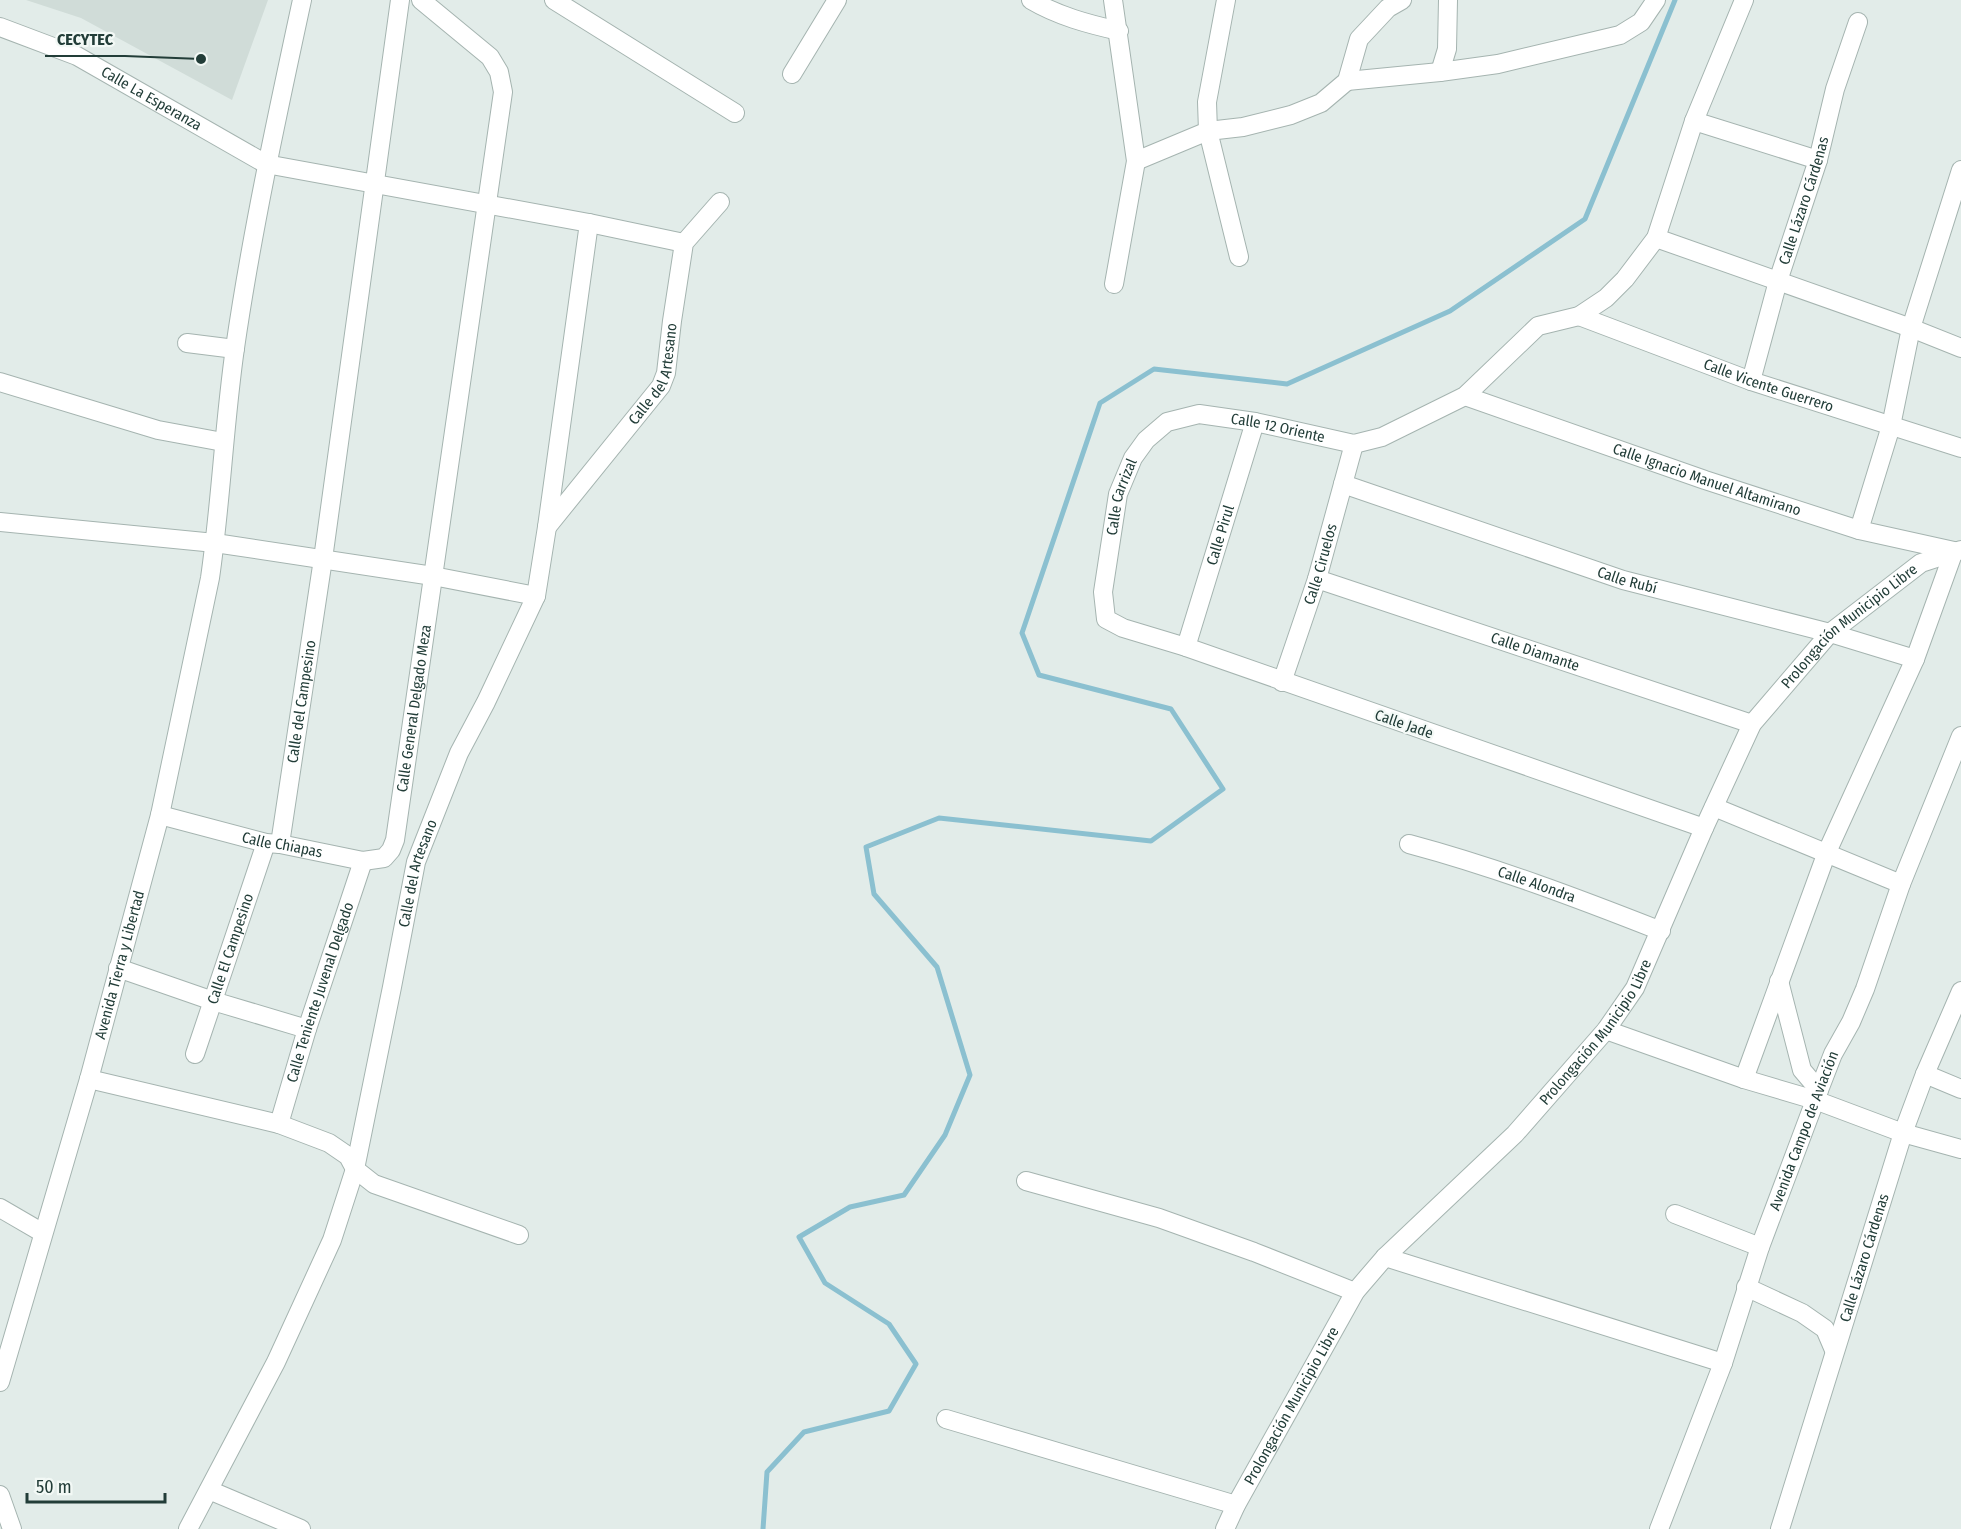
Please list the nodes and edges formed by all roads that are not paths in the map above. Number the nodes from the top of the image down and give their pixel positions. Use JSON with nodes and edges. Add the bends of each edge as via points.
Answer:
{"nodes":[{"id":1,"x":302,"y":0,"type":"edge"},
{"id":2,"x":400,"y":0,"type":"edge"},
{"id":3,"x":421,"y":0,"type":"edge"},
{"id":4,"x":554,"y":0,"type":"edge"},
{"id":5,"x":1031,"y":0,"type":"edge"},
{"id":6,"x":1113,"y":0,"type":"edge"},
{"id":7,"x":1226,"y":0,"type":"edge"},
{"id":8,"x":1402,"y":0,"type":"edge"},
{"id":9,"x":1448,"y":0,"type":"edge"},
{"id":10,"x":1656,"y":0,"type":"edge"},
{"id":11,"x":1744,"y":0,"type":"edge"},
{"id":12,"x":833,"y":1,"type":"edge"},
{"id":13,"x":1858,"y":22,"type":"dead end"},
{"id":14,"x":0,"y":27,"type":"edge"},
{"id":15,"x":1119,"y":31,"type":"junction"},
{"id":16,"x":1440,"y":72,"type":"junction"},
{"id":17,"x":792,"y":74,"type":"dead end"},
{"id":18,"x":1347,"y":81,"type":"junction"},
{"id":19,"x":735,"y":113,"type":"dead end"},
{"id":20,"x":1694,"y":121,"type":"junction"},
{"id":21,"x":1208,"y":131,"type":"junction"},
{"id":22,"x":1818,"y":160,"type":"junction"},
{"id":23,"x":1136,"y":161,"type":"junction"},
{"id":24,"x":266,"y":164,"type":"junction"},
{"id":25,"x":1961,"y":170,"type":"edge"},
{"id":26,"x":374,"y":184,"type":"junction"},
{"id":27,"x":720,"y":202,"type":"dead end"},
{"id":28,"x":487,"y":204,"type":"junction"},
{"id":29,"x":589,"y":223,"type":"junction"},
{"id":30,"x":1656,"y":238,"type":"junction"},
{"id":31,"x":684,"y":243,"type":"junction"},
{"id":32,"x":1239,"y":257,"type":"dead end"},
{"id":33,"x":1778,"y":281,"type":"junction"},
{"id":34,"x":1114,"y":284,"type":"dead end"},
{"id":35,"x":1579,"y":316,"type":"junction"},
{"id":36,"x":1911,"y":328,"type":"junction"},
{"id":37,"x":187,"y":343,"type":"dead end"},
{"id":38,"x":1961,"y":348,"type":"edge"},
{"id":39,"x":235,"y":349,"type":"junction"},
{"id":40,"x":1751,"y":381,"type":"junction"},
{"id":41,"x":0,"y":382,"type":"edge"},
{"id":42,"x":1465,"y":396,"type":"junction"},
{"id":43,"x":1199,"y":414,"type":"joint"},
{"id":44,"x":1255,"y":422,"type":"junction"},
{"id":45,"x":1891,"y":426,"type":"junction"},
{"id":46,"x":223,"y":442,"type":"junction"},
{"id":47,"x":1354,"y":444,"type":"junction"},
{"id":48,"x":1961,"y":448,"type":"edge"},
{"id":49,"x":1343,"y":484,"type":"junction"},
{"id":50,"x":0,"y":522,"type":"edge"},
{"id":51,"x":547,"y":527,"type":"junction"},
{"id":52,"x":1859,"y":530,"type":"junction"},
{"id":53,"x":215,"y":543,"type":"junction"},
{"id":54,"x":1958,"y":551,"type":"edge"},
{"id":55,"x":323,"y":559,"type":"junction"},
{"id":56,"x":433,"y":576,"type":"junction"},
{"id":57,"x":1317,"y":579,"type":"junction"},
{"id":58,"x":536,"y":596,"type":"junction"},
{"id":59,"x":1106,"y":619,"type":"joint"},
{"id":60,"x":1830,"y":633,"type":"junction"},
{"id":61,"x":1186,"y":647,"type":"junction"},
{"id":62,"x":1915,"y":659,"type":"junction"},
{"id":63,"x":1281,"y":682,"type":"junction"},
{"id":64,"x":1752,"y":724,"type":"junction"},
{"id":65,"x":1961,"y":736,"type":"edge"},
{"id":66,"x":1714,"y":807,"type":"junction"},
{"id":67,"x":160,"y":815,"type":"junction"},
{"id":68,"x":1704,"y":828,"type":"junction"},
{"id":69,"x":273,"y":844,"type":"junction"},
{"id":70,"x":1409,"y":844,"type":"dead end"},
{"id":71,"x":1827,"y":852,"type":"junction"},
{"id":72,"x":363,"y":861,"type":"junction"},
{"id":73,"x":1901,"y":884,"type":"junction"},
{"id":74,"x":1661,"y":931,"type":"junction"},
{"id":75,"x":118,"y":968,"type":"junction"},
{"id":76,"x":1779,"y":981,"type":"junction"},
{"id":77,"x":1961,"y":991,"type":"edge"},
{"id":78,"x":213,"y":1001,"type":"junction"},
{"id":79,"x":307,"y":1029,"type":"junction"},
{"id":80,"x":1606,"y":1030,"type":"junction"},
{"id":81,"x":195,"y":1054,"type":"dead end"},
{"id":82,"x":1925,"y":1074,"type":"junction"},
{"id":83,"x":89,"y":1079,"type":"junction"},
{"id":84,"x":1744,"y":1079,"type":"junction"},
{"id":85,"x":1961,"y":1089,"type":"edge"},
{"id":86,"x":1817,"y":1095,"type":"junction"},
{"id":87,"x":279,"y":1124,"type":"junction"},
{"id":88,"x":1903,"y":1132,"type":"junction"},
{"id":89,"x":1961,"y":1149,"type":"edge"},
{"id":90,"x":354,"y":1169,"type":"junction"},
{"id":91,"x":1026,"y":1181,"type":"dead end"},
{"id":92,"x":0,"y":1208,"type":"edge"},
{"id":93,"x":1675,"y":1214,"type":"dead end"},
{"id":94,"x":43,"y":1233,"type":"junction"},
{"id":95,"x":519,"y":1235,"type":"dead end"},
{"id":96,"x":1760,"y":1247,"type":"junction"},
{"id":97,"x":1385,"y":1257,"type":"junction"},
{"id":98,"x":1746,"y":1287,"type":"junction"},
{"id":99,"x":1355,"y":1292,"type":"junction"},
{"id":100,"x":1834,"y":1350,"type":"junction"},
{"id":101,"x":1723,"y":1363,"type":"junction"},
{"id":102,"x":0,"y":1382,"type":"edge"},
{"id":103,"x":946,"y":1419,"type":"dead end"},
{"id":104,"x":209,"y":1490,"type":"junction"},
{"id":105,"x":0,"y":1494,"type":"edge"},
{"id":106,"x":1236,"y":1504,"type":"junction"},
{"id":107,"x":12,"y":1529,"type":"edge"},
{"id":108,"x":188,"y":1529,"type":"edge"},
{"id":109,"x":301,"y":1529,"type":"edge"},
{"id":110,"x":1225,"y":1529,"type":"edge"},
{"id":111,"x":1659,"y":1529,"type":"edge"},
{"id":112,"x":1780,"y":1529,"type":"edge"}],
"edges":[{"from":1,"to":24,"type":"street","name":"Avenida Tierra y Libertad"},
{"from":2,"to":26,"type":"street","name":"Calle del Campesino"},
{"from":3,"to":28,"type":"street","name":"Calle General Delgado Meza","via":[[490,57],[499,72],[503,92]]},
{"from":4,"to":19,"type":"street"},
{"from":5,"to":15,"type":"street","via":[[1049,10]]},
{"from":6,"to":15,"type":"street"},
{"from":7,"to":21,"type":"street","via":[[1207,102]]},
{"from":8,"to":18,"type":"street","via":[[1388,8],[1359,39]]},
{"from":9,"to":16,"type":"street","via":[[1447,49]]},
{"from":10,"to":16,"type":"street","via":[[1641,22],[1620,35],[1498,64]]},
{"from":11,"to":20,"type":"street"},
{"from":12,"to":17,"type":"street"},
{"from":13,"to":22,"type":"street","name":"Calle Lázaro Cárdenas","via":[[1835,89]]},
{"from":14,"to":24,"type":"street","name":"Calle La Esperanza","via":[[77,56]]},
{"from":15,"to":23,"type":"street"},
{"from":16,"to":18,"type":"street"},
{"from":18,"to":21,"type":"street","via":[[1321,103],[1291,115]]},
{"from":20,"to":22,"type":"street"},
{"from":20,"to":30,"type":"street"},
{"from":21,"to":23,"type":"street"},
{"from":21,"to":32,"type":"street"},
{"from":22,"to":33,"type":"street","name":"Calle Lázaro Cárdenas"},
{"from":23,"to":34,"type":"street"},
{"from":24,"to":26,"type":"street","name":"Calle La Esperanza"},
{"from":24,"to":39,"type":"street","name":"Avenida Tierra y Libertad"},
{"from":25,"to":36,"type":"street"},
{"from":26,"to":28,"type":"street","name":"Calle La Esperanza"},
{"from":26,"to":55,"type":"street","name":"Calle del Campesino"},
{"from":27,"to":31,"type":"street"},
{"from":28,"to":29,"type":"street","name":"Calle La Esperanza"},
{"from":28,"to":56,"type":"street","name":"Calle General Delgado Meza"},
{"from":29,"to":31,"type":"street"},
{"from":29,"to":51,"type":"street","name":"Calle del Artesano"},
{"from":30,"to":33,"type":"street"},
{"from":30,"to":35,"type":"street","via":[[1625,279]]},
{"from":31,"to":51,"type":"street","name":"Calle del Artesano","via":[[661,386]]},
{"from":33,"to":36,"type":"street"},
{"from":33,"to":40,"type":"street","name":"Calle Lázaro Cárdenas"},
{"from":35,"to":40,"type":"street","name":"Calle Vicente Guerrero"},
{"from":35,"to":42,"type":"street","via":[[1538,326]]},
{"from":36,"to":38,"type":"street"},
{"from":36,"to":45,"type":"street"},
{"from":37,"to":39,"type":"street"},
{"from":39,"to":46,"type":"street","name":"Avenida Tierra y Libertad"},
{"from":40,"to":45,"type":"street","name":"Calle Vicente Guerrero"},
{"from":41,"to":46,"type":"street","via":[[158,430]]},
{"from":42,"to":47,"type":"street","via":[[1382,437]]},
{"from":42,"to":52,"type":"street","name":"Calle Ignacio Manuel Altamirano"},
{"from":43,"to":44,"type":"street","name":"Calle 12 Oriente"},
{"from":43,"to":59,"type":"street","name":"Calle Carrizal","via":[[1167,422],[1133,458],[1118,494],[1103,592]]},
{"from":44,"to":47,"type":"street","name":"Calle 12 Oriente"},
{"from":44,"to":61,"type":"street","name":"Calle Pirul"},
{"from":45,"to":48,"type":"street","name":"Calle Vicente Guerrero"},
{"from":45,"to":52,"type":"street"},
{"from":46,"to":53,"type":"street","name":"Avenida Tierra y Libertad"},
{"from":47,"to":49,"type":"street","name":"Calle Ciruelos"},
{"from":49,"to":57,"type":"street","name":"Calle Ciruelos"},
{"from":49,"to":60,"type":"street","name":"Calle Rubí","via":[[1623,580]]},
{"from":50,"to":53,"type":"street"},
{"from":51,"to":58,"type":"street","name":"Calle del Artesano"},
{"from":52,"to":54,"type":"street","name":"Calle Ignacio Manuel Altamirano"},
{"from":53,"to":55,"type":"street"},
{"from":53,"to":67,"type":"street","name":"Avenida Tierra y Libertad"},
{"from":54,"to":60,"type":"street","name":"Prolongación Municipio Libre","via":[[1921,564]]},
{"from":54,"to":62,"type":"street"},
{"from":55,"to":56,"type":"street"},
{"from":55,"to":69,"type":"street","name":"Calle del Campesino"},
{"from":56,"to":58,"type":"street"},
{"from":56,"to":72,"type":"street","name":"Calle General Delgado Meza","via":[[394,840],[384,858]]},
{"from":57,"to":63,"type":"street","name":"Calle Ciruelos"},
{"from":57,"to":64,"type":"street","name":"Calle Diamante"},
{"from":58,"to":90,"type":"street","name":"Calle del Artesano","via":[[459,753],[416,862]]},
{"from":59,"to":61,"type":"street","name":"Calle Jade"},
{"from":60,"to":62,"type":"street","name":"Calle Rubí"},
{"from":60,"to":64,"type":"street","name":"Prolongación Municipio Libre"},
{"from":61,"to":63,"type":"street","name":"Calle Jade"},
{"from":62,"to":71,"type":"street"},
{"from":63,"to":68,"type":"street","name":"Calle Jade"},
{"from":64,"to":66,"type":"street","name":"Prolongación Municipio Libre"},
{"from":65,"to":73,"type":"street","name":"Avenida Campo de Aviación"},
{"from":66,"to":68,"type":"street","name":"Prolongación Municipio Libre"},
{"from":66,"to":71,"type":"street"},
{"from":67,"to":69,"type":"street","name":"Calle Chiapas"},
{"from":67,"to":75,"type":"street","name":"Avenida Tierra y Libertad"},
{"from":68,"to":74,"type":"street","name":"Prolongación Municipio Libre"},
{"from":69,"to":72,"type":"street","name":"Calle Chiapas"},
{"from":69,"to":78,"type":"street","name":"Calle El Campesino"},
{"from":70,"to":74,"type":"street","name":"Calle Alondra","via":[[1552,888]]},
{"from":71,"to":73,"type":"street"},
{"from":71,"to":76,"type":"street"},
{"from":72,"to":79,"type":"street","name":"Calle Teniente Juvenal Delgado"},
{"from":73,"to":86,"type":"street","name":"Avenida Campo de Aviación","via":[[1865,989]]},
{"from":74,"to":80,"type":"street","name":"Prolongación Municipio Libre","via":[[1635,987]]},
{"from":75,"to":78,"type":"street"},
{"from":75,"to":83,"type":"street","name":"Avenida Tierra y Libertad"},
{"from":76,"to":84,"type":"street"},
{"from":76,"to":86,"type":"street","via":[[1802,1071]]},
{"from":77,"to":82,"type":"street","name":"Calle Lázaro Cárdenas"},
{"from":78,"to":79,"type":"street"},
{"from":78,"to":81,"type":"street","name":"Calle El Campesino"},
{"from":79,"to":87,"type":"street","name":"Calle Teniente Juvenal Delgado"},
{"from":80,"to":84,"type":"street"},
{"from":80,"to":97,"type":"street","name":"Prolongación Municipio Libre","via":[[1515,1134]]},
{"from":82,"to":85,"type":"street"},
{"from":82,"to":88,"type":"street","name":"Calle Lázaro Cárdenas"},
{"from":83,"to":87,"type":"street"},
{"from":83,"to":94,"type":"street","name":"Avenida Tierra y Libertad"},
{"from":84,"to":86,"type":"street"},
{"from":86,"to":88,"type":"street"},
{"from":86,"to":96,"type":"street","name":"Avenida Campo de Aviación"},
{"from":87,"to":90,"type":"street","via":[[329,1143],[348,1156]]},
{"from":88,"to":89,"type":"street"},
{"from":88,"to":100,"type":"street","name":"Calle Lázaro Cárdenas"},
{"from":90,"to":95,"type":"street","via":[[374,1184]]},
{"from":90,"to":104,"type":"street","name":"Calle del Artesano","via":[[332,1240],[276,1362]]},
{"from":91,"to":99,"type":"street","via":[[1159,1218]]},
{"from":92,"to":94,"type":"street"},
{"from":93,"to":96,"type":"street"},
{"from":94,"to":102,"type":"street","name":"Avenida Tierra y Libertad"},
{"from":96,"to":98,"type":"street","name":"Avenida Campo de Aviación"},
{"from":97,"to":99,"type":"street","name":"Prolongación Municipio Libre"},
{"from":97,"to":101,"type":"street"},
{"from":98,"to":100,"type":"street","via":[[1802,1313],[1825,1329]]},
{"from":98,"to":101,"type":"street","name":"Avenida Campo de Aviación"},
{"from":99,"to":106,"type":"street","name":"Prolongación Municipio Libre"},
{"from":100,"to":112,"type":"street","name":"Calle Lázaro Cárdenas"},
{"from":101,"to":111,"type":"street","name":"Avenida Campo de Aviación"},
{"from":103,"to":106,"type":"street"},
{"from":104,"to":108,"type":"street","name":"Calle del Artesano"},
{"from":104,"to":109,"type":"street"},
{"from":105,"to":107,"type":"street"},
{"from":106,"to":110,"type":"street","name":"Prolongación Municipio Libre"}]}
